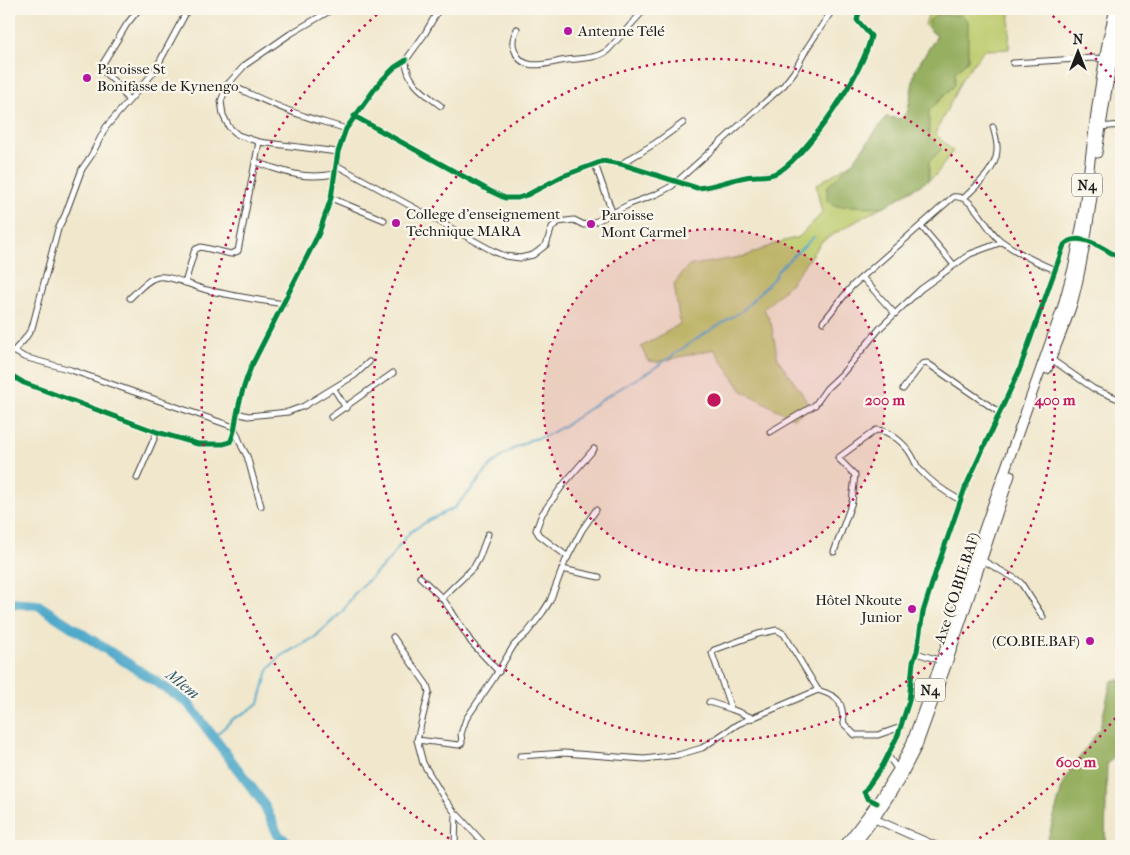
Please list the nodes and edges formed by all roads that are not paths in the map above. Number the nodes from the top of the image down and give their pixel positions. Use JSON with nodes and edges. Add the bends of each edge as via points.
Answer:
{"nodes":[{"id":1,"x":139,"y":9,"type":"edge"},
{"id":2,"x":188,"y":9,"type":"edge"},
{"id":3,"x":333,"y":9,"type":"edge"},
{"id":4,"x":439,"y":9,"type":"edge"},
{"id":5,"x":644,"y":9,"type":"edge"},
{"id":6,"x":833,"y":9,"type":"edge"},
{"id":7,"x":860,"y":9,"type":"edge"},
{"id":8,"x":1115,"y":9,"type":"edge"},
{"id":9,"x":1121,"y":15,"type":"edge"},
{"id":10,"x":517,"y":29,"type":"dead end"},
{"id":11,"x":1121,"y":51,"type":"edge"},
{"id":12,"x":1108,"y":59,"type":"junction"},
{"id":13,"x":406,"y":60,"type":"junction"},
{"id":14,"x":1013,"y":62,"type":"dead end"},
{"id":15,"x":228,"y":84,"type":"junction"},
{"id":16,"x":128,"y":100,"type":"junction"},
{"id":17,"x":441,"y":106,"type":"dead end"},
{"id":18,"x":354,"y":116,"type":"junction"},
{"id":19,"x":683,"y":124,"type":"dead end"},
{"id":20,"x":1121,"y":125,"type":"edge"},
{"id":21,"x":1098,"y":127,"type":"junction"},
{"id":22,"x":993,"y":128,"type":"dead end"},
{"id":23,"x":346,"y":129,"type":"junction"},
{"id":24,"x":259,"y":142,"type":"junction"},
{"id":25,"x":338,"y":152,"type":"junction"},
{"id":26,"x":256,"y":162,"type":"junction"},
{"id":27,"x":595,"y":164,"type":"junction"},
{"id":28,"x":621,"y":164,"type":"junction"},
{"id":29,"x":336,"y":166,"type":"junction"},
{"id":30,"x":334,"y":174,"type":"junction"},
{"id":31,"x":676,"y":182,"type":"junction"},
{"id":32,"x":331,"y":198,"type":"junction"},
{"id":33,"x":964,"y":198,"type":"junction"},
{"id":34,"x":612,"y":212,"type":"junction"},
{"id":35,"x":384,"y":220,"type":"dead end"},
{"id":36,"x":921,"y":226,"type":"junction"},
{"id":37,"x":1082,"y":240,"type":"junction"},
{"id":38,"x":1002,"y":242,"type":"junction"},
{"id":39,"x":1121,"y":259,"type":"edge"},
{"id":40,"x":954,"y":264,"type":"junction"},
{"id":41,"x":1055,"y":270,"type":"junction"},
{"id":42,"x":862,"y":277,"type":"junction"},
{"id":43,"x":185,"y":283,"type":"junction"},
{"id":44,"x":130,"y":298,"type":"dead end"},
{"id":45,"x":284,"y":304,"type":"junction"},
{"id":46,"x":895,"y":314,"type":"junction"},
{"id":47,"x":823,"y":322,"type":"dead end"},
{"id":48,"x":14,"y":352,"type":"junction"},
{"id":49,"x":9,"y":356,"type":"edge"},
{"id":50,"x":1048,"y":358,"type":"junction"},
{"id":51,"x":369,"y":362,"type":"dead end"},
{"id":52,"x":393,"y":373,"type":"dead end"},
{"id":53,"x":9,"y":374,"type":"edge"},
{"id":54,"x":334,"y":389,"type":"junction"},
{"id":55,"x":903,"y":390,"type":"dead end"},
{"id":56,"x":1121,"y":400,"type":"edge"},
{"id":57,"x":346,"y":408,"type":"junction"},
{"id":58,"x":237,"y":413,"type":"junction"},
{"id":59,"x":1000,"y":413,"type":"junction"},
{"id":60,"x":331,"y":417,"type":"dead end"},
{"id":61,"x":234,"y":426,"type":"junction"},
{"id":62,"x":157,"y":432,"type":"junction"},
{"id":63,"x":770,"y":432,"type":"dead end"},
{"id":64,"x":594,"y":449,"type":"dead end"},
{"id":65,"x":137,"y":478,"type":"dead end"},
{"id":66,"x":960,"y":500,"type":"junction"},
{"id":67,"x":261,"y":506,"type":"dead end"},
{"id":68,"x":596,"y":510,"type":"dead end"},
{"id":69,"x":488,"y":534,"type":"dead end"},
{"id":70,"x":834,"y":552,"type":"dead end"},
{"id":71,"x":568,"y":556,"type":"junction"},
{"id":72,"x":978,"y":558,"type":"junction"},
{"id":73,"x":562,"y":569,"type":"junction"},
{"id":74,"x":420,"y":577,"type":"dead end"},
{"id":75,"x":599,"y":577,"type":"dead end"},
{"id":76,"x":442,"y":598,"type":"junction"},
{"id":77,"x":1043,"y":617,"type":"dead end"},
{"id":78,"x":393,"y":636,"type":"dead end"},
{"id":79,"x":916,"y":653,"type":"junction"},
{"id":80,"x":944,"y":662,"type":"junction"},
{"id":81,"x":498,"y":672,"type":"junction"},
{"id":82,"x":818,"y":690,"type":"junction"},
{"id":83,"x":709,"y":702,"type":"dead end"},
{"id":84,"x":731,"y":708,"type":"junction"},
{"id":85,"x":753,"y":718,"type":"junction"},
{"id":86,"x":901,"y":727,"type":"junction"},
{"id":87,"x":417,"y":740,"type":"junction"},
{"id":88,"x":520,"y":756,"type":"dead end"},
{"id":89,"x":888,"y":756,"type":"junction"},
{"id":90,"x":898,"y":770,"type":"junction"},
{"id":91,"x":877,"y":803,"type":"junction"},
{"id":92,"x":456,"y":814,"type":"junction"},
{"id":93,"x":871,"y":818,"type":"junction"},
{"id":94,"x":455,"y":846,"type":"edge"},
{"id":95,"x":486,"y":846,"type":"edge"},
{"id":96,"x":844,"y":846,"type":"edge"},
{"id":97,"x":854,"y":846,"type":"edge"},
{"id":98,"x":936,"y":846,"type":"edge"}],
"edges":[{"from":1,"to":16,"type":"street","via":[[126,24],[102,65],[103,71]]},
{"from":2,"to":16,"type":"street","via":[[154,72]]},
{"from":3,"to":15,"type":"street","via":[[266,50],[245,65]]},
{"from":4,"to":13,"type":"street"},
{"from":5,"to":10,"type":"street","via":[[608,50],[591,57],[525,64],[512,46]]},
{"from":6,"to":31,"type":"street","via":[[784,85]]},
{"from":7,"to":31,"type":"street","via":[[857,20],[871,36],[862,62],[835,108],[790,163],[779,172],[766,176],[747,177],[710,187],[697,188]]},
{"from":8,"to":12,"type":"highway","number":"N4"},
{"from":9,"to":12,"type":"highway","number":"N4"},
{"from":11,"to":12,"type":"street"},
{"from":12,"to":14,"type":"street"},
{"from":12,"to":21,"type":"highway","number":"N4"},
{"from":13,"to":17,"type":"street","via":[[411,80]]},
{"from":13,"to":18,"type":"street","via":[[388,74]]},
{"from":15,"to":23,"type":"street","via":[[297,114]]},
{"from":15,"to":24,"type":"street","via":[[222,101],[223,115],[238,135]]},
{"from":16,"to":48,"type":"street","via":[[106,126],[82,169],[58,229],[32,328]]},
{"from":18,"to":23,"type":"street"},
{"from":18,"to":27,"type":"street","via":[[505,198],[528,195],[563,176]]},
{"from":19,"to":28,"type":"street"},
{"from":20,"to":21,"type":"street"},
{"from":21,"to":37,"type":"highway","number":"N4"},
{"from":22,"to":33,"type":"street","via":[[998,149],[996,157],[986,174]]},
{"from":23,"to":25,"type":"street"},
{"from":24,"to":25,"type":"street"},
{"from":24,"to":26,"type":"street"},
{"from":25,"to":29,"type":"street"},
{"from":26,"to":30,"type":"street","via":[[306,177]]},
{"from":26,"to":43,"type":"street","via":[[238,251],[231,254],[196,249]]},
{"from":27,"to":28,"type":"street","via":[[603,161]]},
{"from":27,"to":34,"type":"street"},
{"from":28,"to":31,"type":"street"},
{"from":29,"to":30,"type":"street"},
{"from":29,"to":34,"type":"street","via":[[505,256],[520,258],[533,255],[546,245],[555,224],[574,220],[584,225]]},
{"from":30,"to":32,"type":"street"},
{"from":31,"to":34,"type":"street","via":[[667,190]]},
{"from":32,"to":35,"type":"street"},
{"from":32,"to":45,"type":"street","via":[[319,233]]},
{"from":33,"to":36,"type":"street","via":[[953,197]]},
{"from":33,"to":38,"type":"street"},
{"from":36,"to":40,"type":"street"},
{"from":36,"to":42,"type":"street"},
{"from":37,"to":39,"type":"street"},
{"from":37,"to":41,"type":"street","via":[[1066,243]]},
{"from":37,"to":50,"type":"highway","number":"N4"},
{"from":38,"to":40,"type":"street","via":[[980,249]]},
{"from":38,"to":41,"type":"street"},
{"from":40,"to":46,"type":"street"},
{"from":41,"to":59,"type":"street","via":[[1019,371]]},
{"from":42,"to":46,"type":"street"},
{"from":42,"to":47,"type":"street"},
{"from":43,"to":44,"type":"street","via":[[157,277]]},
{"from":43,"to":45,"type":"street","via":[[236,297]]},
{"from":45,"to":58,"type":"street","via":[[260,348]]},
{"from":46,"to":63,"type":"street","via":[[812,408]]},
{"from":48,"to":49,"type":"street"},
{"from":48,"to":61,"type":"street"},
{"from":50,"to":56,"type":"street","via":[[1094,389]]},
{"from":50,"to":72,"type":"highway","name":"Axe (CO.BIE.BAF)","number":"N4"},
{"from":51,"to":54,"type":"street"},
{"from":52,"to":57,"type":"street"},
{"from":53,"to":62,"type":"street","via":[[24,383]]},
{"from":54,"to":57,"type":"street"},
{"from":54,"to":58,"type":"street","via":[[288,412],[248,416]]},
{"from":55,"to":59,"type":"street","via":[[922,364],[927,363]]},
{"from":57,"to":60,"type":"street"},
{"from":58,"to":61,"type":"street"},
{"from":59,"to":66,"type":"street"},
{"from":61,"to":62,"type":"street","via":[[230,442],[222,444],[198,444]]},
{"from":61,"to":67,"type":"street","via":[[247,456]]},
{"from":62,"to":65,"type":"street"},
{"from":64,"to":71,"type":"street","via":[[563,485],[536,525],[540,535]]},
{"from":66,"to":70,"type":"street","via":[[921,471],[911,454],[896,439],[876,430],[838,458],[855,474],[852,502]]},
{"from":66,"to":79,"type":"street","via":[[923,612]]},
{"from":68,"to":71,"type":"street"},
{"from":69,"to":76,"type":"street","via":[[474,567]]},
{"from":71,"to":73,"type":"street"},
{"from":72,"to":77,"type":"street","via":[[1016,578]]},
{"from":72,"to":80,"type":"highway","name":"Axe (CO.BIE.BAF)","number":"N4"},
{"from":73,"to":75,"type":"street"},
{"from":73,"to":81,"type":"street","via":[[543,612],[514,646]]},
{"from":74,"to":76,"type":"street"},
{"from":76,"to":81,"type":"street","via":[[471,642]]},
{"from":78,"to":87,"type":"street","via":[[429,692]]},
{"from":79,"to":80,"type":"street"},
{"from":79,"to":86,"type":"street","via":[[909,701]]},
{"from":80,"to":90,"type":"highway","name":"Axe (CO.BIE.BAF)","number":"N4"},
{"from":80,"to":93,"type":"highway","name":"Axe (CO.BIE.BAF)","number":"N4","via":[[911,758]]},
{"from":81,"to":87,"type":"street","via":[[466,718],[462,743]]},
{"from":82,"to":84,"type":"street","via":[[784,634],[777,630],[765,632],[712,652]]},
{"from":82,"to":85,"type":"street"},
{"from":82,"to":86,"type":"street","via":[[840,702],[844,724],[855,735],[878,735]]},
{"from":83,"to":84,"type":"street"},
{"from":84,"to":85,"type":"street"},
{"from":85,"to":88,"type":"street","via":[[702,748],[678,755],[644,759],[564,753]]},
{"from":86,"to":89,"type":"street"},
{"from":87,"to":92,"type":"street","via":[[423,763]]},
{"from":89,"to":90,"type":"street"},
{"from":89,"to":91,"type":"street","via":[[864,792],[867,798]]},
{"from":90,"to":91,"type":"highway","name":"Axe (CO.BIE.BAF)","number":"N4"},
{"from":91,"to":93,"type":"highway","name":"Axe (CO.BIE.BAF)","number":"N4"},
{"from":92,"to":94,"type":"street"},
{"from":92,"to":95,"type":"street"},
{"from":93,"to":96,"type":"highway","number":"N4"},
{"from":93,"to":97,"type":"highway","number":"N4"},
{"from":93,"to":98,"type":"street"}]}
